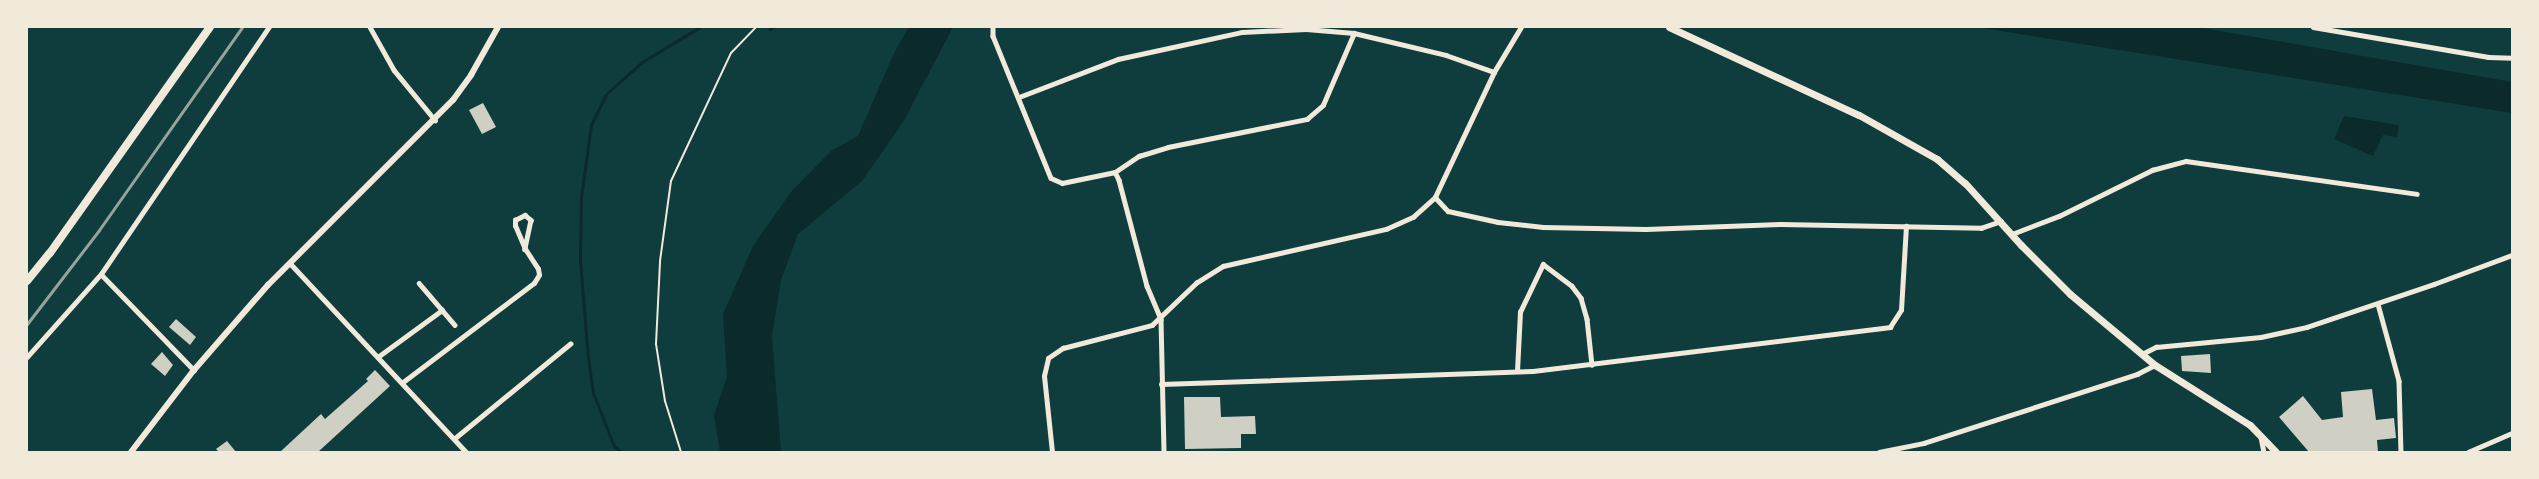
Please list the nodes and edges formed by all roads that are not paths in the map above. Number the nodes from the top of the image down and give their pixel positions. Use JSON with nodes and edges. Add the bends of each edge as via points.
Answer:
{"nodes":[{"id":1,"x":210,"y":27,"type":"edge"},
{"id":2,"x":269,"y":27,"type":"edge"},
{"id":3,"x":370,"y":27,"type":"edge"},
{"id":4,"x":498,"y":27,"type":"edge"},
{"id":5,"x":993,"y":27,"type":"edge"},
{"id":6,"x":1521,"y":27,"type":"edge"},
{"id":7,"x":1669,"y":27,"type":"edge"},
{"id":8,"x":2313,"y":27,"type":"edge"},
{"id":9,"x":2355,"y":27,"type":"edge"},
{"id":10,"x":1354,"y":33,"type":"junction"},
{"id":11,"x":2356,"y":34,"type":"junction"},
{"id":12,"x":2512,"y":58,"type":"edge"},
{"id":13,"x":1494,"y":72,"type":"junction"},
{"id":14,"x":1019,"y":97,"type":"junction"},
{"id":15,"x":435,"y":120,"type":"junction"},
{"id":16,"x":1115,"y":172,"type":"junction"},
{"id":17,"x":2416,"y":194,"type":"dead end"},
{"id":18,"x":1435,"y":197,"type":"junction"},
{"id":19,"x":2001,"y":221,"type":"junction"},
{"id":20,"x":1906,"y":226,"type":"junction"},
{"id":21,"x":2012,"y":234,"type":"junction"},
{"id":22,"x":525,"y":249,"type":"junction"},
{"id":23,"x":2512,"y":255,"type":"edge"},
{"id":24,"x":290,"y":263,"type":"junction"},
{"id":25,"x":101,"y":274,"type":"junction"},
{"id":26,"x":27,"y":281,"type":"edge"},
{"id":27,"x":419,"y":283,"type":"dead end"},
{"id":28,"x":2378,"y":304,"type":"junction"},
{"id":29,"x":442,"y":310,"type":"junction"},
{"id":30,"x":1161,"y":319,"type":"junction"},
{"id":31,"x":455,"y":325,"type":"dead end"},
{"id":32,"x":570,"y":345,"type":"dead end"},
{"id":33,"x":2142,"y":354,"type":"junction"},
{"id":34,"x":378,"y":356,"type":"junction"},
{"id":35,"x":27,"y":357,"type":"edge"},
{"id":36,"x":1592,"y":365,"type":"junction"},
{"id":37,"x":2156,"y":365,"type":"junction"},
{"id":38,"x":194,"y":370,"type":"junction"},
{"id":39,"x":1517,"y":371,"type":"junction"},
{"id":40,"x":403,"y":382,"type":"junction"},
{"id":41,"x":1161,"y":384,"type":"junction"},
{"id":42,"x":2512,"y":433,"type":"edge"},
{"id":43,"x":2261,"y":434,"type":"junction"},
{"id":44,"x":455,"y":438,"type":"junction"},
{"id":45,"x":131,"y":452,"type":"edge"},
{"id":46,"x":466,"y":452,"type":"edge"},
{"id":47,"x":1052,"y":452,"type":"edge"},
{"id":48,"x":1164,"y":452,"type":"edge"},
{"id":49,"x":1879,"y":452,"type":"edge"},
{"id":50,"x":2264,"y":452,"type":"edge"},
{"id":51,"x":2277,"y":452,"type":"edge"},
{"id":52,"x":2401,"y":452,"type":"edge"},
{"id":53,"x":2468,"y":452,"type":"edge"}],
"edges":[{"from":1,"to":26,"type":"main road"},
{"from":2,"to":25,"type":"street"},
{"from":3,"to":15,"type":"street","via":[[394,70]]},
{"from":4,"to":15,"type":"street","via":[[471,75]]},
{"from":5,"to":14,"type":"street","via":[[993,36]]},
{"from":6,"to":13,"type":"street"},
{"from":7,"to":19,"type":"main road","via":[[1906,139],[1950,170]]},
{"from":8,"to":11,"type":"street"},
{"from":9,"to":11,"type":"street"},
{"from":10,"to":13,"type":"street","via":[[1436,52]]},
{"from":10,"to":14,"type":"street","via":[[1242,32],[1187,42],[1118,59]]},
{"from":10,"to":16,"type":"street","via":[[1323,105],[1307,119],[1168,147],[1139,156]]},
{"from":11,"to":12,"type":"street","via":[[2466,54]]},
{"from":13,"to":18,"type":"street"},
{"from":14,"to":16,"type":"street","via":[[1051,178],[1062,183]]},
{"from":15,"to":24,"type":"street"},
{"from":16,"to":30,"type":"street","via":[[1147,286]]},
{"from":17,"to":21,"type":"street","via":[[2186,161],[2152,170],[2060,216]]},
{"from":18,"to":20,"type":"street","via":[[1448,211],[1543,227]]},
{"from":18,"to":30,"type":"street","via":[[1413,217],[1386,229],[1223,266],[1196,283]]},
{"from":19,"to":20,"type":"street","via":[[1981,228]]},
{"from":19,"to":21,"type":"main road"},
{"from":20,"to":36,"type":"street","via":[[1901,310],[1890,327]]},
{"from":21,"to":33,"type":"main road","via":[[2070,294]]},
{"from":22,"to":22,"type":"street","via":[[515,226],[515,220],[525,215],[531,220]]},
{"from":22,"to":40,"type":"street","via":[[538,269],[534,283]]},
{"from":23,"to":28,"type":"street"},
{"from":24,"to":34,"type":"street"},
{"from":24,"to":38,"type":"street"},
{"from":25,"to":35,"type":"street"},
{"from":25,"to":38,"type":"street"},
{"from":27,"to":29,"type":"street"},
{"from":28,"to":33,"type":"street","via":[[2261,337],[2156,347]]},
{"from":28,"to":52,"type":"street","via":[[2399,381]]},
{"from":29,"to":31,"type":"street"},
{"from":29,"to":34,"type":"street"},
{"from":30,"to":41,"type":"street"},
{"from":30,"to":47,"type":"street","via":[[1152,325],[1063,348],[1048,358],[1044,376]]},
{"from":32,"to":44,"type":"street"},
{"from":33,"to":37,"type":"main road"},
{"from":34,"to":40,"type":"street"},
{"from":36,"to":39,"type":"street"},
{"from":36,"to":39,"type":"street","via":[[1581,298],[1543,264],[1520,312]]},
{"from":37,"to":43,"type":"main road"},
{"from":37,"to":49,"type":"street","via":[[1924,443]]},
{"from":38,"to":45,"type":"street"},
{"from":39,"to":41,"type":"street"},
{"from":40,"to":44,"type":"street"},
{"from":41,"to":48,"type":"street"},
{"from":42,"to":53,"type":"street"},
{"from":43,"to":50,"type":"street"},
{"from":43,"to":51,"type":"main road"},
{"from":44,"to":46,"type":"street"}]}
